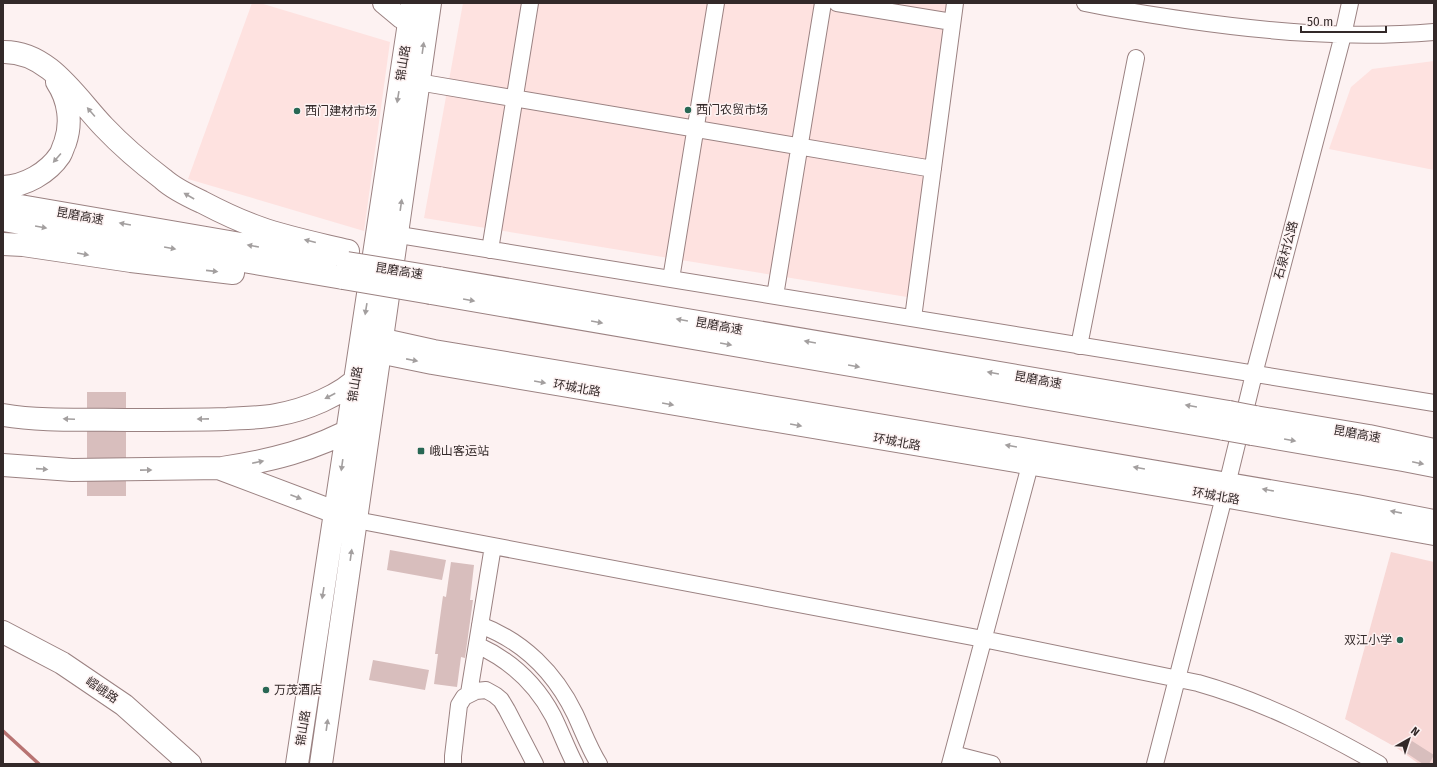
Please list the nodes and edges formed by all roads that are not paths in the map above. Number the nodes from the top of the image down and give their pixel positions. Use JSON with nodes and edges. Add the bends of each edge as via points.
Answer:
{"nodes":[{"id":1,"x":383,"y":3,"type":"edge"},
{"id":2,"x":430,"y":3,"type":"edge"},
{"id":3,"x":530,"y":3,"type":"edge"},
{"id":4,"x":716,"y":3,"type":"edge"},
{"id":5,"x":823,"y":3,"type":"edge"},
{"id":6,"x":837,"y":3,"type":"edge"},
{"id":7,"x":955,"y":3,"type":"edge"},
{"id":8,"x":1085,"y":3,"type":"edge"},
{"id":9,"x":1350,"y":3,"type":"edge"},
{"id":10,"x":416,"y":17,"type":"edge"},
{"id":11,"x":952,"y":22,"type":"junction"},
{"id":12,"x":1434,"y":32,"type":"edge"},
{"id":13,"x":1343,"y":35,"type":"junction"},
{"id":14,"x":3,"y":52,"type":"edge"},
{"id":15,"x":1136,"y":58,"type":"dead end"},
{"id":16,"x":50,"y":70,"type":"junction"},
{"id":17,"x":418,"y":82,"type":"junction"},
{"id":18,"x":514,"y":98,"type":"junction"},
{"id":19,"x":696,"y":129,"type":"junction"},
{"id":20,"x":799,"y":146,"type":"junction"},
{"id":21,"x":933,"y":169,"type":"junction"},
{"id":22,"x":3,"y":187,"type":"edge"},
{"id":23,"x":3,"y":203,"type":"edge"},
{"id":24,"x":3,"y":220,"type":"edge"},
{"id":25,"x":387,"y":233,"type":"junction"},
{"id":26,"x":3,"y":244,"type":"edge"},
{"id":27,"x":490,"y":250,"type":"junction"},
{"id":28,"x":346,"y":264,"type":"junction"},
{"id":29,"x":671,"y":279,"type":"junction"},
{"id":30,"x":436,"y":281,"type":"junction"},
{"id":31,"x":775,"y":296,"type":"junction"},
{"id":32,"x":913,"y":318,"type":"junction"},
{"id":33,"x":371,"y":344,"type":"junction"},
{"id":34,"x":1079,"y":346,"type":"junction"},
{"id":35,"x":1254,"y":374,"type":"junction"},
{"id":36,"x":355,"y":381,"type":"junction"},
{"id":37,"x":1434,"y":403,"type":"edge"},
{"id":38,"x":3,"y":414,"type":"edge"},
{"id":39,"x":371,"y":417,"type":"junction"},
{"id":40,"x":1226,"y":421,"type":"junction"},
{"id":41,"x":1253,"y":425,"type":"junction"},
{"id":42,"x":347,"y":431,"type":"junction"},
{"id":43,"x":1434,"y":450,"type":"edge"},
{"id":44,"x":1032,"y":457,"type":"junction"},
{"id":45,"x":3,"y":465,"type":"edge"},
{"id":46,"x":1434,"y":466,"type":"edge"},
{"id":47,"x":220,"y":468,"type":"junction"},
{"id":48,"x":1225,"y":490,"type":"junction"},
{"id":49,"x":335,"y":512,"type":"junction"},
{"id":50,"x":356,"y":520,"type":"junction"},
{"id":51,"x":1434,"y":520,"type":"edge"},
{"id":52,"x":1434,"y":535,"type":"edge"},
{"id":53,"x":493,"y":546,"type":"junction"},
{"id":54,"x":480,"y":625,"type":"junction"},
{"id":55,"x":3,"y":632,"type":"edge"},
{"id":56,"x":983,"y":640,"type":"junction"},
{"id":57,"x":477,"y":646,"type":"junction"},
{"id":58,"x":1177,"y":678,"type":"junction"},
{"id":59,"x":469,"y":693,"type":"junction"},
{"id":60,"x":952,"y":759,"type":"edge"},
{"id":61,"x":190,"y":764,"type":"edge"},
{"id":62,"x":297,"y":764,"type":"edge"},
{"id":63,"x":321,"y":764,"type":"edge"},
{"id":64,"x":453,"y":764,"type":"edge"},
{"id":65,"x":535,"y":764,"type":"edge"},
{"id":66,"x":575,"y":764,"type":"edge"},
{"id":67,"x":599,"y":764,"type":"edge"},
{"id":68,"x":992,"y":764,"type":"edge"},
{"id":69,"x":1155,"y":764,"type":"edge"},
{"id":70,"x":1379,"y":764,"type":"edge"}],
"edges":[{"from":1,"to":10,"type":"main road","via":[[400,18]]},
{"from":2,"to":10,"type":"highway","name":"锦山路"},
{"from":3,"to":18,"type":"street"},
{"from":4,"to":19,"type":"street"},
{"from":5,"to":20,"type":"street"},
{"from":6,"to":11,"type":"street"},
{"from":7,"to":11,"type":"street"},
{"from":8,"to":13,"type":"street","via":[[1214,24]]},
{"from":9,"to":13,"type":"street","name":"石泉村公路"},
{"from":17,"to":10,"type":"highway","name":"锦山路","one_way":true},
{"from":10,"to":25,"type":"highway","name":"锦山路","one_way":true},
{"from":11,"to":21,"type":"street"},
{"from":12,"to":13,"type":"street"},
{"from":13,"to":35,"type":"street","name":"石泉村公路"},
{"from":14,"to":16,"type":"highway","via":[[34,59]]},
{"from":15,"to":34,"type":"street"},
{"from":16,"to":22,"type":"highway","one_way":true,"via":[[63,91],[69,113],[68,133],[61,154],[44,172],[26,182]]},
{"from":28,"to":16,"type":"highway","one_way":true,"via":[[226,215],[164,181],[103,127],[68,86]]},
{"from":17,"to":18,"type":"street"},
{"from":25,"to":17,"type":"highway","name":"锦山路","one_way":true},
{"from":18,"to":19,"type":"street"},
{"from":18,"to":27,"type":"street"},
{"from":19,"to":20,"type":"street"},
{"from":19,"to":29,"type":"street"},
{"from":20,"to":21,"type":"street"},
{"from":20,"to":31,"type":"street"},
{"from":21,"to":32,"type":"street"},
{"from":28,"to":23,"type":"highway","name":"昆磨高速","one_way":true},
{"from":24,"to":28,"type":"highway","name":"昆磨高速","one_way":true},
{"from":25,"to":27,"type":"street"},
{"from":25,"to":33,"type":"highway","name":"锦山路"},
{"from":26,"to":28,"type":"highway","one_way":true,"via":[[23,244],[131,262],[308,281]]},
{"from":27,"to":29,"type":"street"},
{"from":28,"to":30,"type":"highway","name":"昆磨高速","bridge":true},
{"from":29,"to":31,"type":"street"},
{"from":30,"to":40,"type":"highway","name":"昆磨高速","one_way":true},
{"from":40,"to":30,"type":"highway","name":"昆磨高速","one_way":true,"via":[[521,293]]},
{"from":31,"to":32,"type":"street"},
{"from":32,"to":34,"type":"street"},
{"from":33,"to":36,"type":"highway","name":"锦山路"},
{"from":33,"to":39,"type":"highway","name":"锦山路"},
{"from":33,"to":44,"type":"main road","name":"环城北路","via":[[440,365]]},
{"from":34,"to":35,"type":"street"},
{"from":35,"to":37,"type":"street"},
{"from":35,"to":48,"type":"street","name":"石泉村公路"},
{"from":36,"to":38,"type":"highway","one_way":true,"via":[[324,400],[277,415],[261,417],[108,420],[34,418]]},
{"from":36,"to":42,"type":"highway","name":"锦山路"},
{"from":39,"to":42,"type":"highway"},
{"from":39,"to":50,"type":"highway","name":"锦山路"},
{"from":40,"to":41,"type":"highway","name":"昆磨高速","bridge":true},
{"from":41,"to":43,"type":"highway","name":"昆磨高速","via":[[1369,436]]},
{"from":41,"to":46,"type":"highway","name":"昆磨高速","one_way":true},
{"from":47,"to":42,"type":"highway","one_way":true,"via":[[290,454]]},
{"from":42,"to":49,"type":"highway","name":"锦山路","one_way":true},
{"from":44,"to":48,"type":"main road","name":"环城北路"},
{"from":44,"to":56,"type":"street"},
{"from":45,"to":47,"type":"highway","one_way":true,"via":[[107,470]]},
{"from":47,"to":49,"type":"highway","one_way":true},
{"from":51,"to":48,"type":"main road","name":"环城北路","one_way":true},
{"from":48,"to":52,"type":"main road","name":"环城北路"},
{"from":48,"to":58,"type":"street","name":"石泉村公路"},
{"from":49,"to":50,"type":"highway"},
{"from":49,"to":62,"type":"highway","name":"锦山路","one_way":true},
{"from":50,"to":53,"type":"street"},
{"from":63,"to":50,"type":"highway","name":"锦山路","one_way":true},
{"from":53,"to":54,"type":"street"},
{"from":53,"to":56,"type":"street"},
{"from":54,"to":57,"type":"street"},
{"from":54,"to":67,"type":"street","via":[[525,650],[552,677],[565,696]]},
{"from":55,"to":61,"type":"highway","name":"嶍峨路","via":[[62,663],[124,706]]},
{"from":56,"to":58,"type":"street"},
{"from":56,"to":60,"type":"street"},
{"from":57,"to":59,"type":"street"},
{"from":57,"to":66,"type":"street","via":[[505,661],[534,687],[552,715]]},
{"from":58,"to":69,"type":"street","name":"石泉村公路"},
{"from":58,"to":70,"type":"street","via":[[1220,689],[1266,706]]},
{"from":59,"to":64,"type":"street","via":[[459,705]]},
{"from":59,"to":65,"type":"street","via":[[486,690],[501,700]]},
{"from":60,"to":68,"type":"street"}]}
